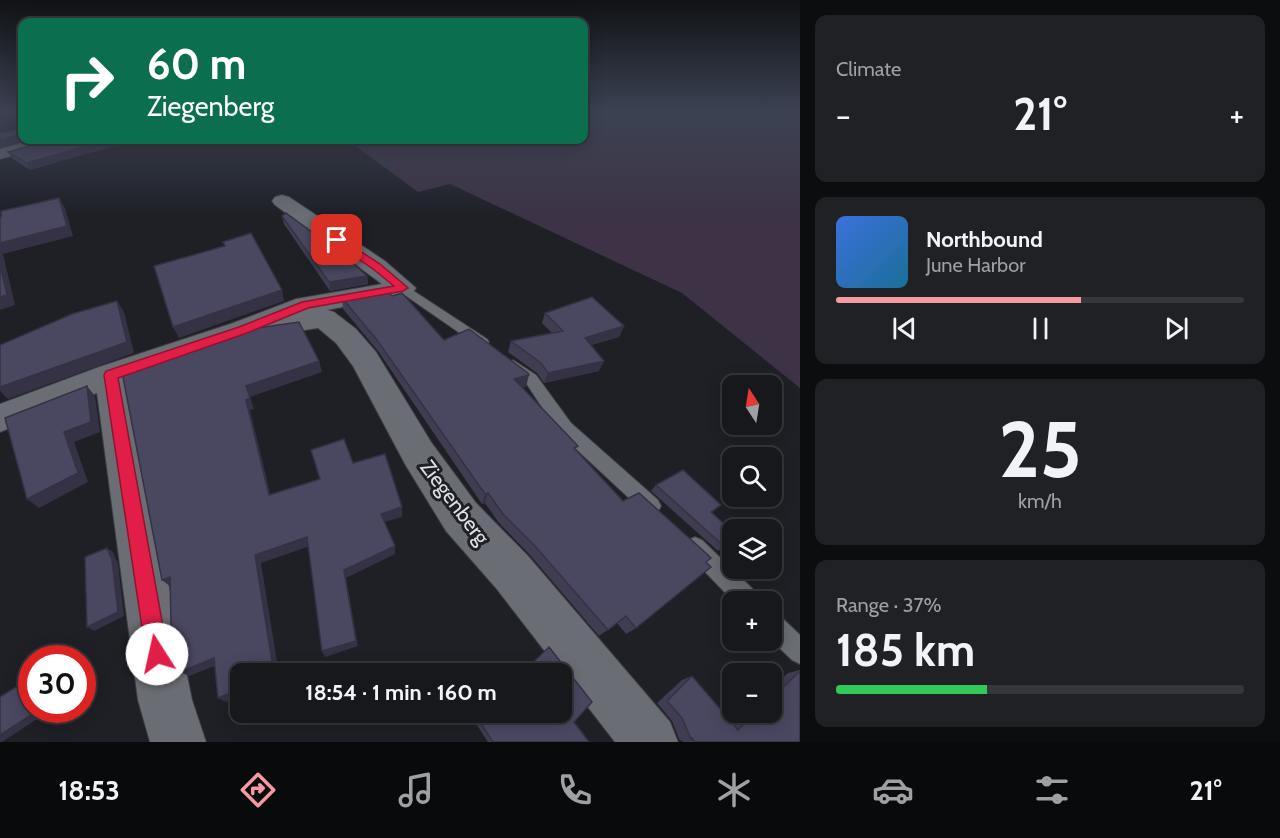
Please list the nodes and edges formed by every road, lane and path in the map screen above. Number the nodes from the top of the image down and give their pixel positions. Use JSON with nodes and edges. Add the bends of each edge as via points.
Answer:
{"nodes":[{"id":1,"x":29,"y":146,"type":"edge"},
{"id":2,"x":0,"y":154,"type":"edge"},
{"id":3,"x":282,"y":201,"type":"dead end"},
{"id":4,"x":403,"y":288,"type":"junction"},
{"id":5,"x":243,"y":330,"type":"junction"},
{"id":6,"x":110,"y":375,"type":"junction"},
{"id":7,"x":0,"y":418,"type":"edge"},
{"id":8,"x":661,"y":515,"type":"edge"},
{"id":9,"x":686,"y":539,"type":"edge"},
{"id":10,"x":739,"y":591,"type":"edge"},
{"id":11,"x":782,"y":634,"type":"edge"},
{"id":12,"x":800,"y":652,"type":"edge"},
{"id":13,"x":178,"y":742,"type":"edge"},
{"id":14,"x":650,"y":742,"type":"edge"}],
"edges":[{"from":1,"to":2,"type":"street"},
{"from":3,"to":4,"type":"street"},
{"from":4,"to":5,"type":"street","name":"Ziegenberg","via":[[306,305]]},
{"from":4,"to":8,"type":"lane","via":[[531,379],[566,428]]},
{"from":5,"to":6,"type":"street","name":"Ziegenberg"},
{"from":5,"to":14,"type":"street","name":"Ziegenberg","via":[[324,318],[346,336],[365,360],[417,453],[461,517],[512,572]]},
{"from":6,"to":7,"type":"street","name":"Ziegenberg"},
{"from":6,"to":13,"type":"street","via":[[165,700]]},
{"from":9,"to":10,"type":"lane"},
{"from":11,"to":12,"type":"lane"}]}
